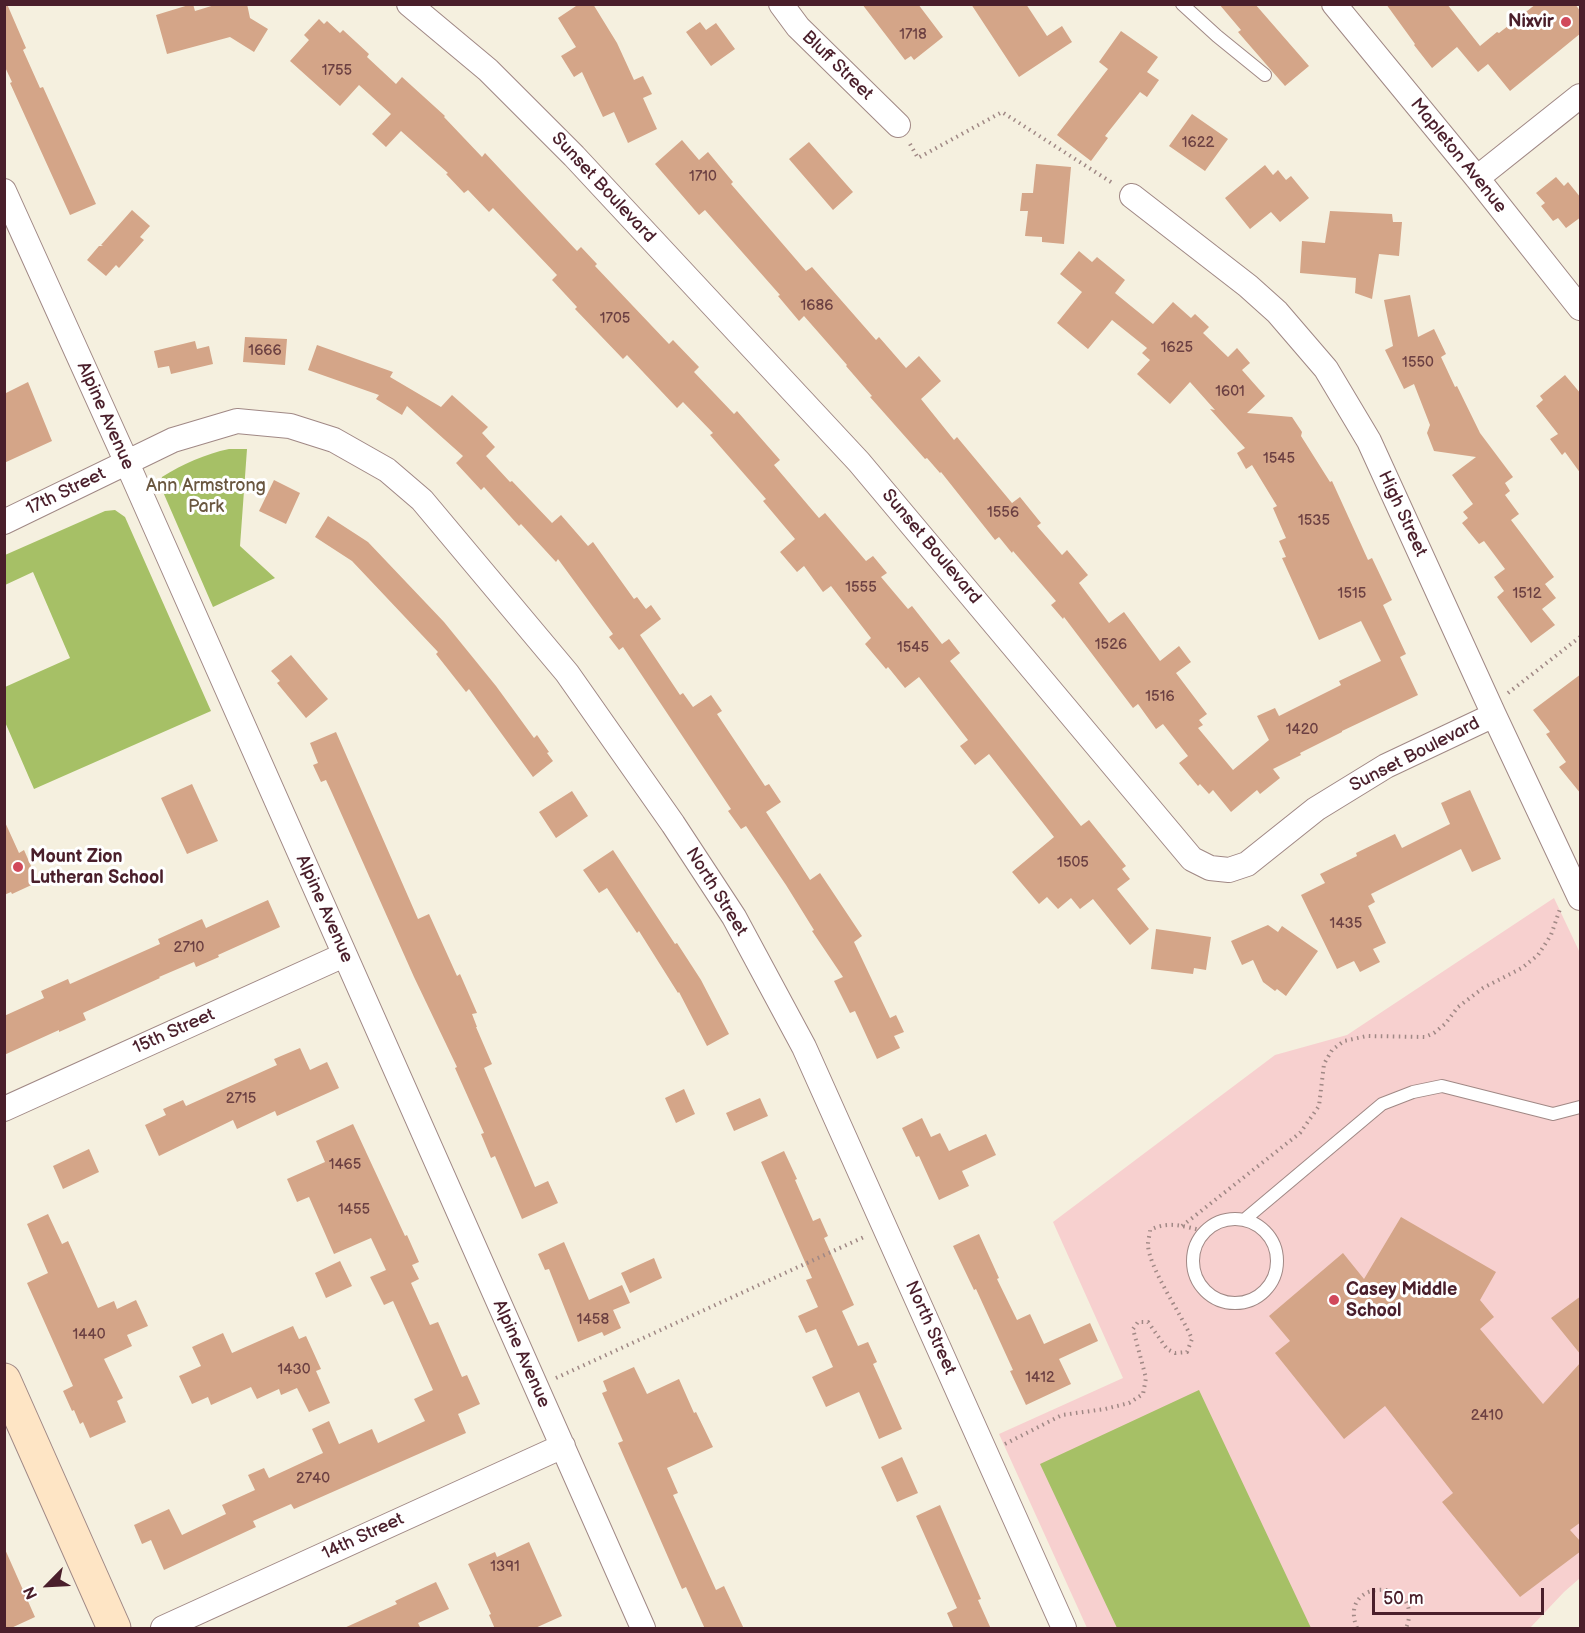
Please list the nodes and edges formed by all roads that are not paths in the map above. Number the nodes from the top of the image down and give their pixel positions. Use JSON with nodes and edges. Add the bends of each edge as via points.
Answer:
{"nodes":[{"id":1,"x":409,"y":4,"type":"edge"},
{"id":2,"x":781,"y":4,"type":"edge"},
{"id":3,"x":1182,"y":4,"type":"edge"},
{"id":4,"x":1334,"y":4,"type":"edge"},
{"id":5,"x":1265,"y":75,"type":"dead end"},
{"id":6,"x":1581,"y":96,"type":"edge"},
{"id":7,"x":898,"y":124,"type":"road end"},
{"id":8,"x":1477,"y":178,"type":"junction"},
{"id":9,"x":4,"y":191,"type":"edge"},
{"id":10,"x":1132,"y":196,"type":"road end"},
{"id":11,"x":1581,"y":308,"type":"edge"},
{"id":12,"x":127,"y":463,"type":"junction"},
{"id":13,"x":4,"y":522,"type":"edge"},
{"id":14,"x":1491,"y":708,"type":"junction"},
{"id":15,"x":1577,"y":892,"type":"edge"},
{"id":16,"x":344,"y":955,"type":"junction"},
{"id":17,"x":1581,"y":1107,"type":"edge"},
{"id":18,"x":4,"y":1109,"type":"edge"},
{"id":19,"x":1245,"y":1220,"type":"junction"},
{"id":20,"x":4,"y":1380,"type":"edge"},
{"id":21,"x":563,"y":1446,"type":"junction"},
{"id":22,"x":114,"y":1629,"type":"edge"},
{"id":23,"x":163,"y":1629,"type":"edge"},
{"id":24,"x":643,"y":1629,"type":"edge"},
{"id":25,"x":1064,"y":1629,"type":"edge"}],
"edges":[{"from":1,"to":14,"type":"street","name":"Sunset Boulevard","via":[[488,70],[567,148],[851,453],[1192,859],[1210,868],[1229,870],[1247,864],[1316,809]]},
{"from":2,"to":7,"type":"street","name":"Bluff Street","via":[[798,27]]},
{"from":3,"to":5,"type":"lane"},
{"from":4,"to":8,"type":"street","name":"Mapleton Avenue"},
{"from":6,"to":8,"type":"street"},
{"from":8,"to":11,"type":"street","name":"Mapleton Avenue"},
{"from":9,"to":12,"type":"street","name":"Alpine Avenue"},
{"from":10,"to":14,"type":"street","name":"High Street","via":[[1255,292],[1326,369],[1369,441]]},
{"from":12,"to":13,"type":"street","name":"17th Street"},
{"from":12,"to":16,"type":"street","name":"Alpine Avenue"},
{"from":12,"to":25,"type":"street","name":"North Street","via":[[173,440],[237,421],[290,426],[334,440],[387,470],[422,500],[567,673],[728,908],[804,1047]]},
{"from":14,"to":15,"type":"street","name":"High Street"},
{"from":16,"to":18,"type":"street","name":"15th Street"},
{"from":16,"to":21,"type":"street","name":"Alpine Avenue"},
{"from":17,"to":19,"type":"lane","via":[[1553,1114],[1442,1086],[1413,1092],[1382,1104]]},
{"from":19,"to":19,"type":"lane","via":[[1257,1225],[1273,1244],[1276,1270],[1263,1292],[1252,1299],[1224,1302],[1200,1285],[1194,1272],[1196,1244],[1204,1231],[1216,1223]]},
{"from":20,"to":22,"type":"street"},
{"from":21,"to":23,"type":"street","name":"14th Street"},
{"from":21,"to":24,"type":"street","name":"Alpine Avenue"}]}
